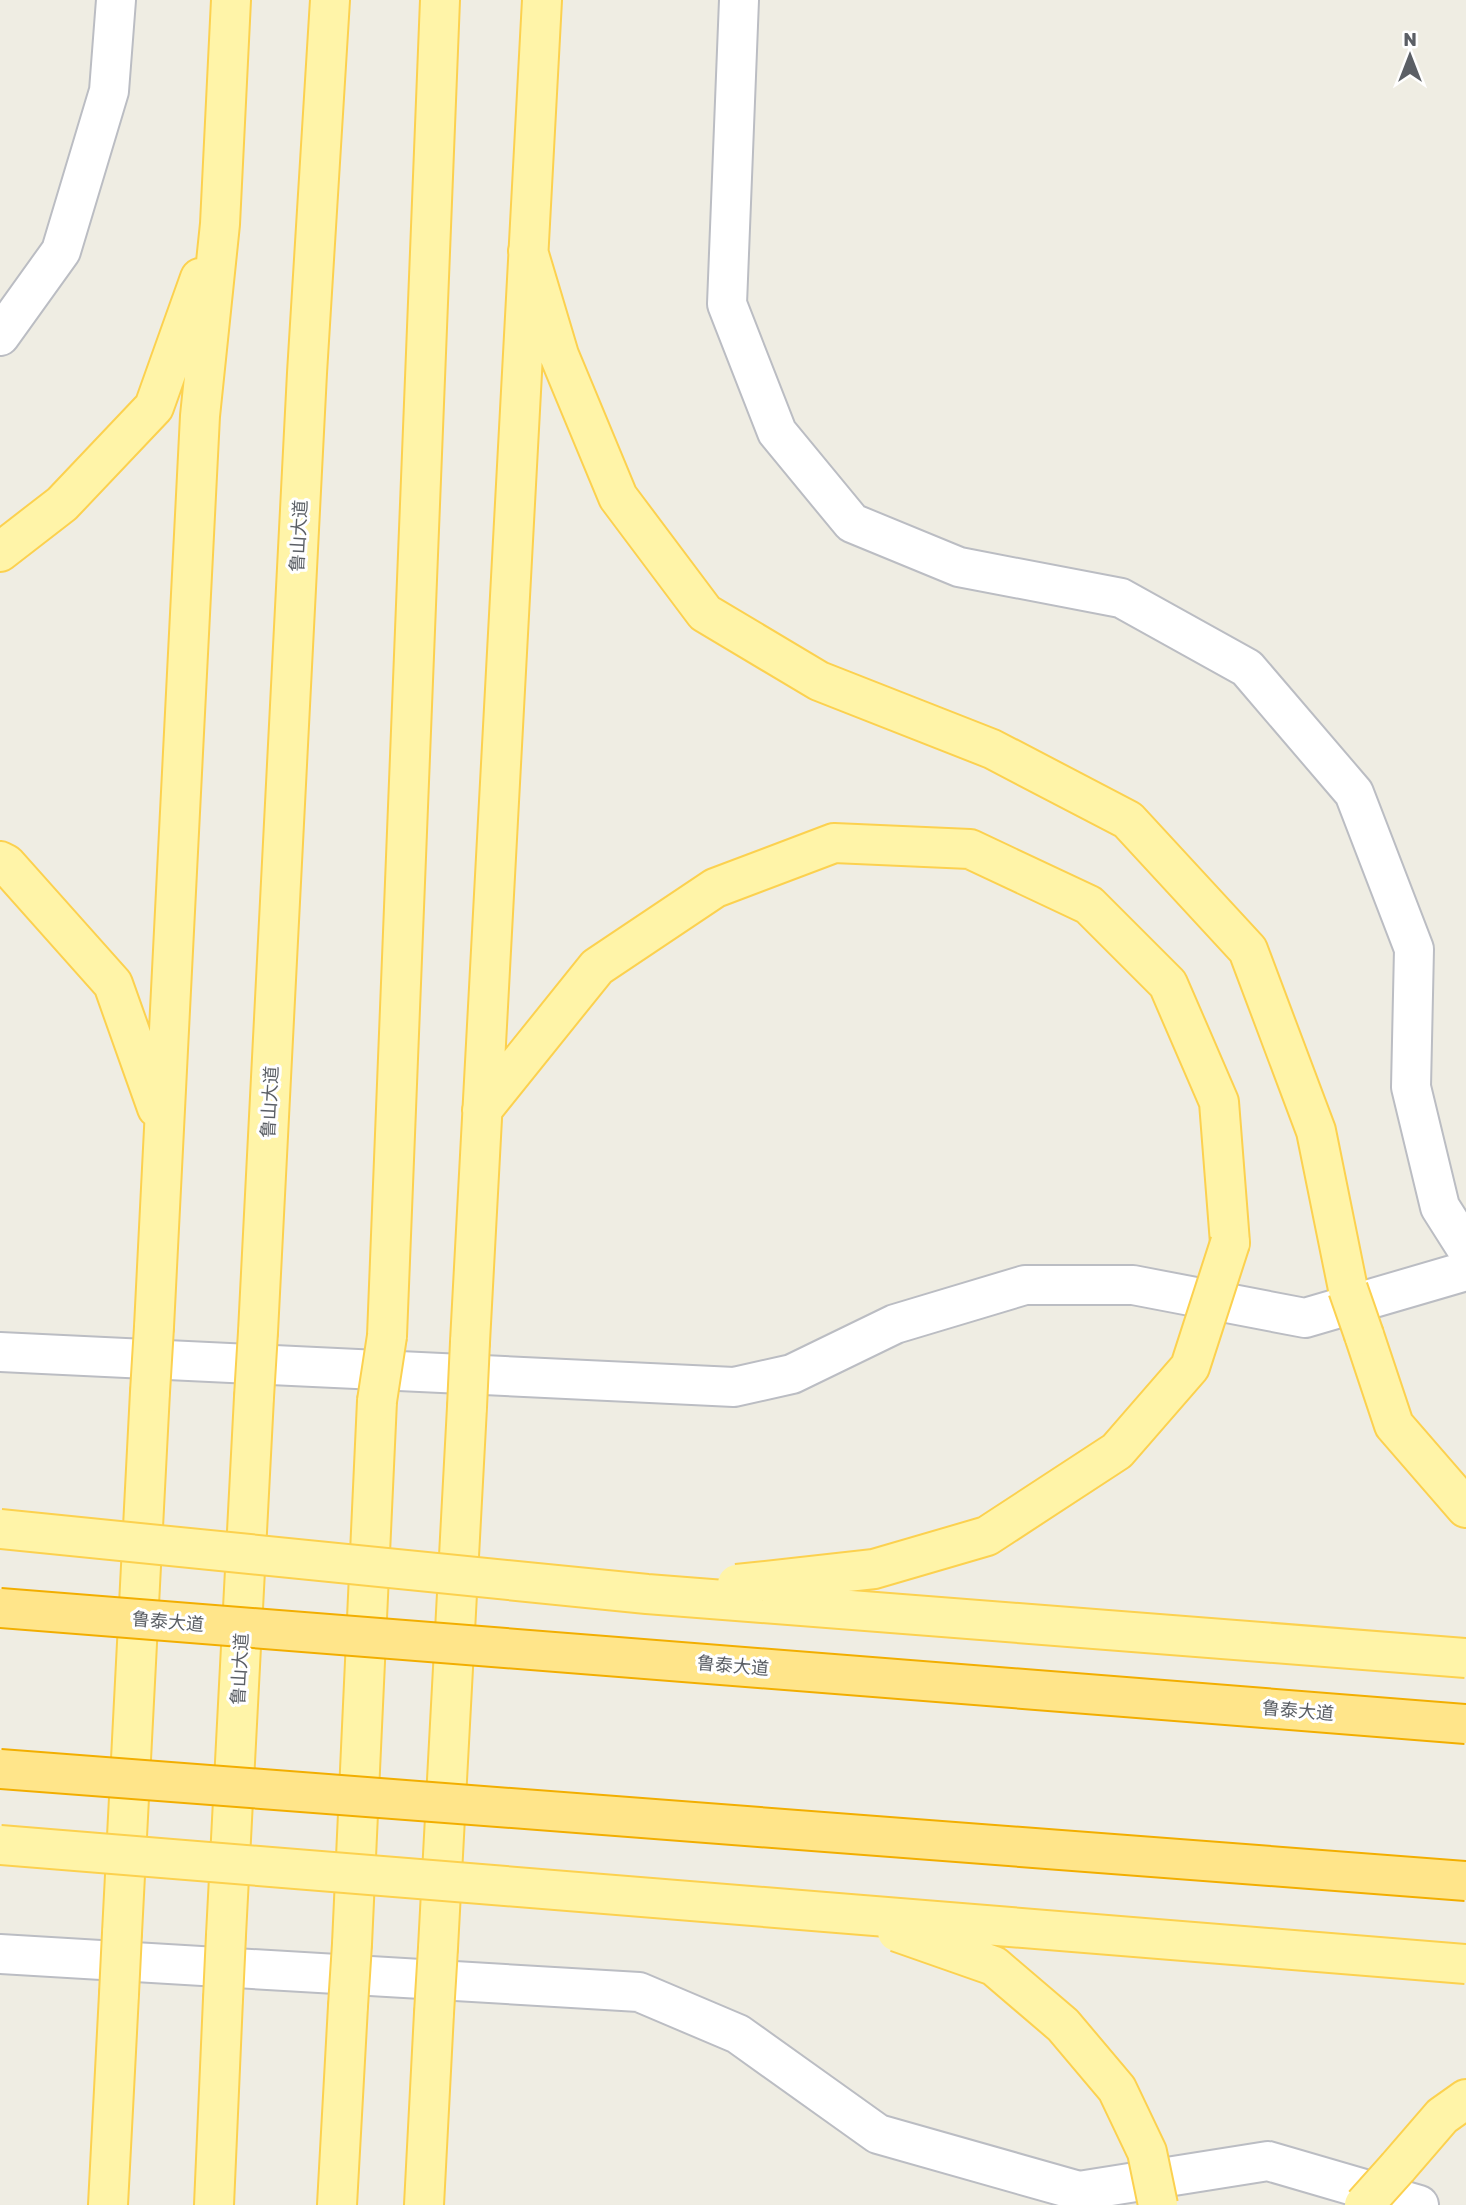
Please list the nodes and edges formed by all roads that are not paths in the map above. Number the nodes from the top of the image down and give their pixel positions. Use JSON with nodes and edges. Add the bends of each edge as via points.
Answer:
{"nodes":[{"id":1,"x":116,"y":0,"type":"edge"},
{"id":2,"x":231,"y":0,"type":"edge"},
{"id":3,"x":330,"y":0,"type":"edge"},
{"id":4,"x":440,"y":0,"type":"edge"},
{"id":5,"x":542,"y":0,"type":"edge"},
{"id":6,"x":738,"y":0,"type":"edge"},
{"id":7,"x":220,"y":224,"type":"junction"},
{"id":8,"x":528,"y":251,"type":"junction"},
{"id":9,"x":0,"y":336,"type":"edge"},
{"id":10,"x":0,"y":552,"type":"edge"},
{"id":11,"x":0,"y":861,"type":"edge"},
{"id":12,"x":482,"y":1110,"type":"junction"},
{"id":13,"x":164,"y":1127,"type":"junction"},
{"id":14,"x":1466,"y":1248,"type":"edge"},
{"id":15,"x":1466,"y":1271,"type":"edge"},
{"id":16,"x":0,"y":1352,"type":"edge"},
{"id":17,"x":1466,"y":1508,"type":"edge"},
{"id":18,"x":5,"y":1529,"type":"edge"},
{"id":19,"x":648,"y":1594,"type":"junction"},
{"id":20,"x":0,"y":1608,"type":"edge"},
{"id":21,"x":1466,"y":1658,"type":"edge"},
{"id":22,"x":1466,"y":1724,"type":"edge"},
{"id":23,"x":0,"y":1769,"type":"edge"},
{"id":24,"x":0,"y":1845,"type":"edge"},
{"id":25,"x":1466,"y":1881,"type":"edge"},
{"id":26,"x":846,"y":1914,"type":"junction"},
{"id":27,"x":0,"y":1954,"type":"edge"},
{"id":28,"x":1466,"y":1964,"type":"edge"},
{"id":29,"x":1466,"y":2099,"type":"edge"},
{"id":30,"x":113,"y":2115,"type":"junction"},
{"id":31,"x":429,"y":2116,"type":"junction"},
{"id":32,"x":81,"y":2205,"type":"edge"},
{"id":33,"x":108,"y":2205,"type":"edge"},
{"id":34,"x":214,"y":2205,"type":"edge"},
{"id":35,"x":337,"y":2205,"type":"edge"},
{"id":36,"x":424,"y":2205,"type":"edge"},
{"id":37,"x":445,"y":2205,"type":"edge"},
{"id":38,"x":1158,"y":2205,"type":"edge"},
{"id":39,"x":1364,"y":2205,"type":"edge"},
{"id":40,"x":1419,"y":2205,"type":"edge"}],
"edges":[{"from":1,"to":9,"type":"lane","via":[[109,91],[61,251]]},
{"from":2,"to":7,"type":"main road"},
{"from":3,"to":34,"type":"main road","name":"鲁山大道","bridge":true},
{"from":4,"to":35,"type":"main road","bridge":true,"via":[[387,1336],[377,1401]]},
{"from":5,"to":8,"type":"main road"},
{"from":6,"to":14,"type":"lane","via":[[727,304],[777,432],[852,523],[960,567],[1121,598],[1247,668],[1354,793],[1414,949],[1411,1087],[1440,1207]]},
{"from":7,"to":10,"type":"main road","via":[[154,407],[62,504]]},
{"from":7,"to":13,"type":"main road","via":[[200,416]]},
{"from":8,"to":12,"type":"main road"},
{"from":8,"to":17,"type":"main road","bridge":true,"via":[[559,355],[618,497],[705,613],[819,681],[992,749],[1128,820],[1248,950],[1316,1130],[1349,1289],[1394,1425]]},
{"from":11,"to":13,"type":"main road","via":[[113,984]]},
{"from":12,"to":19,"type":"main road","bridge":true,"via":[[597,967],[715,888],[834,843],[970,849],[1089,905],[1168,984],[1219,1102],[1230,1243],[1190,1367],[1117,1451],[987,1536],[874,1569]]},
{"from":12,"to":31,"type":"main road","bridge":true},
{"from":13,"to":30,"type":"main road","bridge":true},
{"from":15,"to":16,"type":"lane","via":[[1305,1318],[1133,1285],[1025,1285],[895,1324],[792,1374],[734,1387]]},
{"from":18,"to":19,"type":"main road","bridge":true},
{"from":19,"to":21,"type":"main road","bridge":true},
{"from":20,"to":22,"type":"highway","name":"鲁泰大道","bridge":true},
{"from":23,"to":25,"type":"highway","bridge":true},
{"from":24,"to":26,"type":"main road","bridge":true},
{"from":26,"to":28,"type":"main road","bridge":true},
{"from":26,"to":38,"type":"main road","bridge":true,"via":[[994,1966],[1063,2025],[1117,2089],[1147,2152]]},
{"from":27,"to":40,"type":"lane","via":[[639,1992],[738,2034],[878,2134],[1079,2191],[1268,2161]]},
{"from":29,"to":39,"type":"main road","bridge":true,"via":[[1442,2116]]},
{"from":30,"to":32,"type":"main road"},
{"from":30,"to":33,"type":"main road"},
{"from":31,"to":36,"type":"main road"},
{"from":31,"to":37,"type":"main road"}]}
